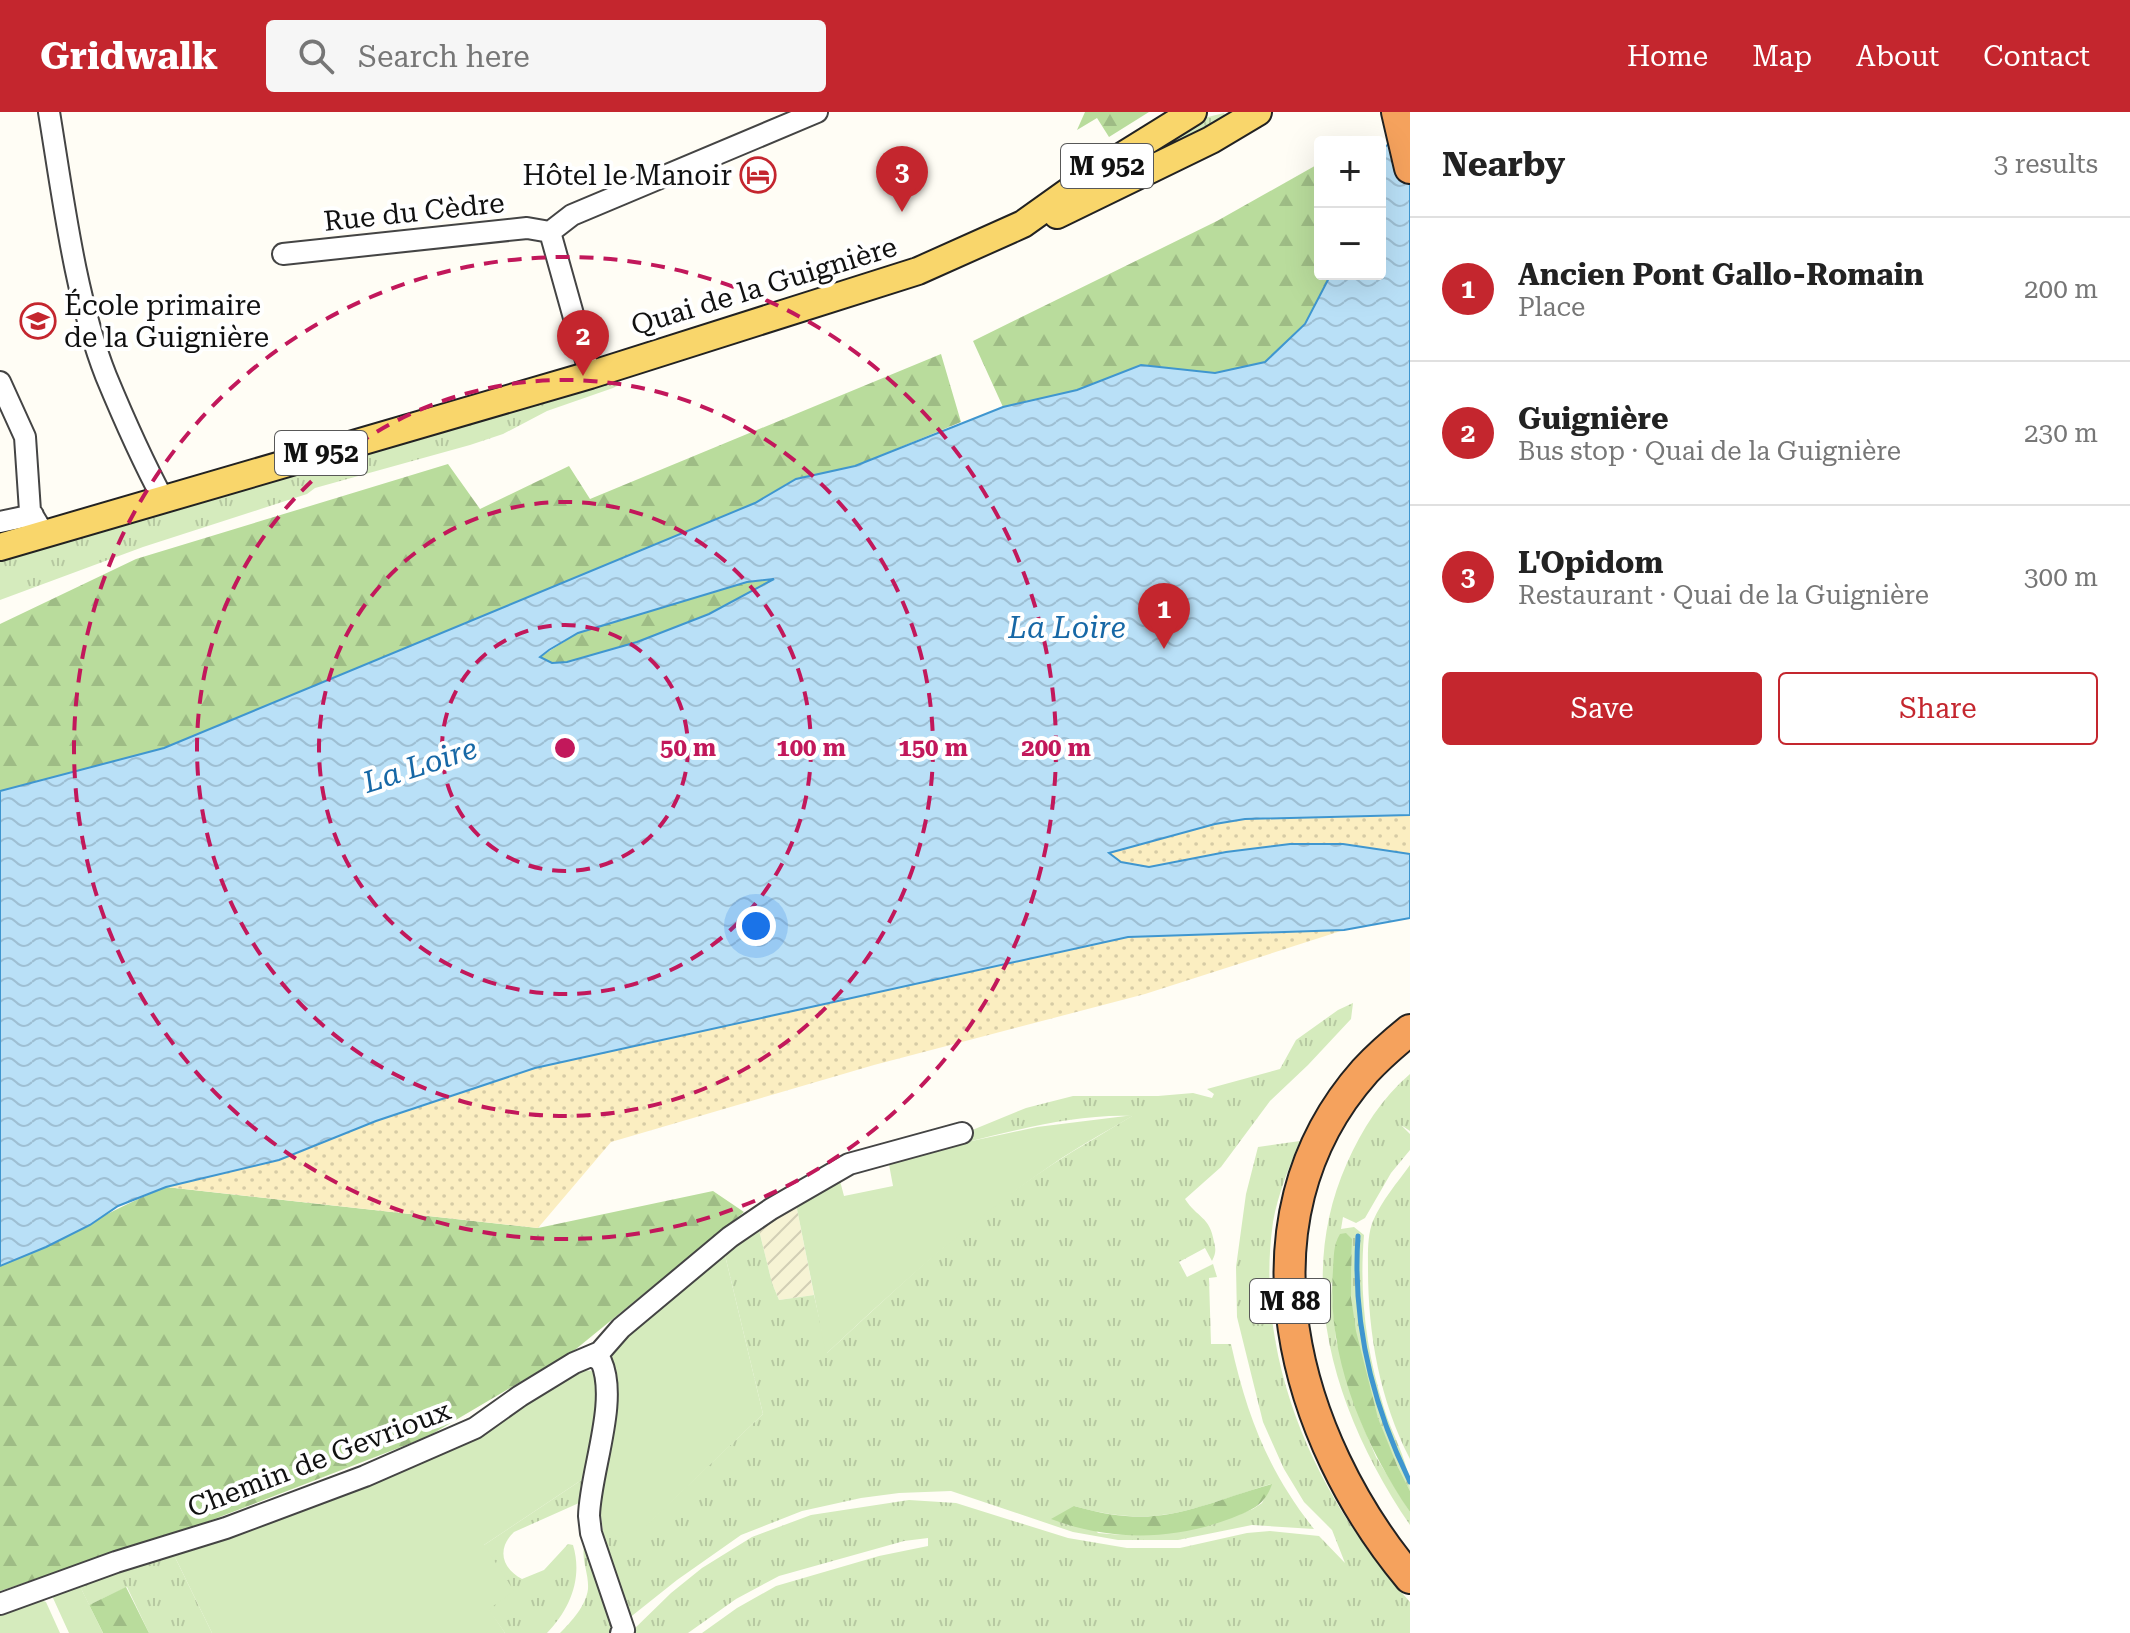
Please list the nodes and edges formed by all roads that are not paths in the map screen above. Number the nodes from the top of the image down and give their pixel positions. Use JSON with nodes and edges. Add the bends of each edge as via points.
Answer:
{"nodes":[{"id":1,"x":49,"y":112,"type":"edge"},
{"id":2,"x":817,"y":112,"type":"edge"},
{"id":3,"x":1193,"y":112,"type":"edge"},
{"id":4,"x":1258,"y":112,"type":"edge"},
{"id":5,"x":1397,"y":112,"type":"edge"},
{"id":6,"x":1410,"y":168,"type":"edge"},
{"id":7,"x":1023,"y":224,"type":"junction"},
{"id":8,"x":550,"y":232,"type":"junction"},
{"id":9,"x":283,"y":254,"type":"dead end"},
{"id":10,"x":590,"y":375,"type":"junction"},
{"id":11,"x":0,"y":382,"type":"edge"},
{"id":12,"x":163,"y":499,"type":"junction"},
{"id":13,"x":0,"y":522,"type":"edge"},
{"id":14,"x":38,"y":525,"type":"junction"},
{"id":15,"x":0,"y":547,"type":"edge"},
{"id":16,"x":1410,"y":1030,"type":"edge"},
{"id":17,"x":1410,"y":1054,"type":"edge"},
{"id":18,"x":962,"y":1133,"type":"dead end"},
{"id":19,"x":592,"y":1356,"type":"junction"},
{"id":20,"x":1410,"y":1546,"type":"edge"},
{"id":21,"x":1410,"y":1578,"type":"edge"},
{"id":22,"x":0,"y":1604,"type":"edge"},
{"id":23,"x":622,"y":1632,"type":"edge"}],
"edges":[{"from":1,"to":12,"type":"street","via":[[88,316],[106,375]]},
{"from":2,"to":8,"type":"street","via":[[572,215]]},
{"from":3,"to":7,"type":"main road","name":"Quai de la Guignière","number":"M 952"},
{"from":4,"to":7,"type":"main road","via":[[1052,218]]},
{"from":5,"to":6,"type":"highway"},
{"from":7,"to":10,"type":"main road","name":"Quai de la Guignière","number":"M 952","via":[[918,271]]},
{"from":8,"to":9,"type":"street","name":"Rue du Cèdre","via":[[527,228]]},
{"from":8,"to":10,"type":"street"},
{"from":10,"to":12,"type":"main road","name":"Quai de la Guignière","number":"M 952"},
{"from":11,"to":14,"type":"street","via":[[25,437]]},
{"from":12,"to":14,"type":"main road","name":"Quai de la Guignière","number":"M 952"},
{"from":13,"to":14,"type":"street"},
{"from":14,"to":15,"type":"main road","name":"Quai de la Guignière","number":"M 952"},
{"from":16,"to":21,"type":"highway","number":"M 88","via":[[1364,1072],[1315,1152],[1296,1211],[1290,1274],[1294,1337],[1319,1428],[1362,1512]]},
{"from":17,"to":20,"type":"highway","number":"M 88","via":[[1350,1123],[1318,1200],[1309,1264],[1317,1356],[1335,1416],[1361,1473]]},
{"from":18,"to":19,"type":"street","name":"Chemin de Gevrioux","via":[[849,1164],[771,1209],[713,1251]]},
{"from":19,"to":22,"type":"street","name":"Chemin de Gevrioux","via":[[475,1428],[424,1452],[226,1528]]},
{"from":19,"to":23,"type":"street","via":[[604,1368],[605,1410],[589,1516]]}]}
